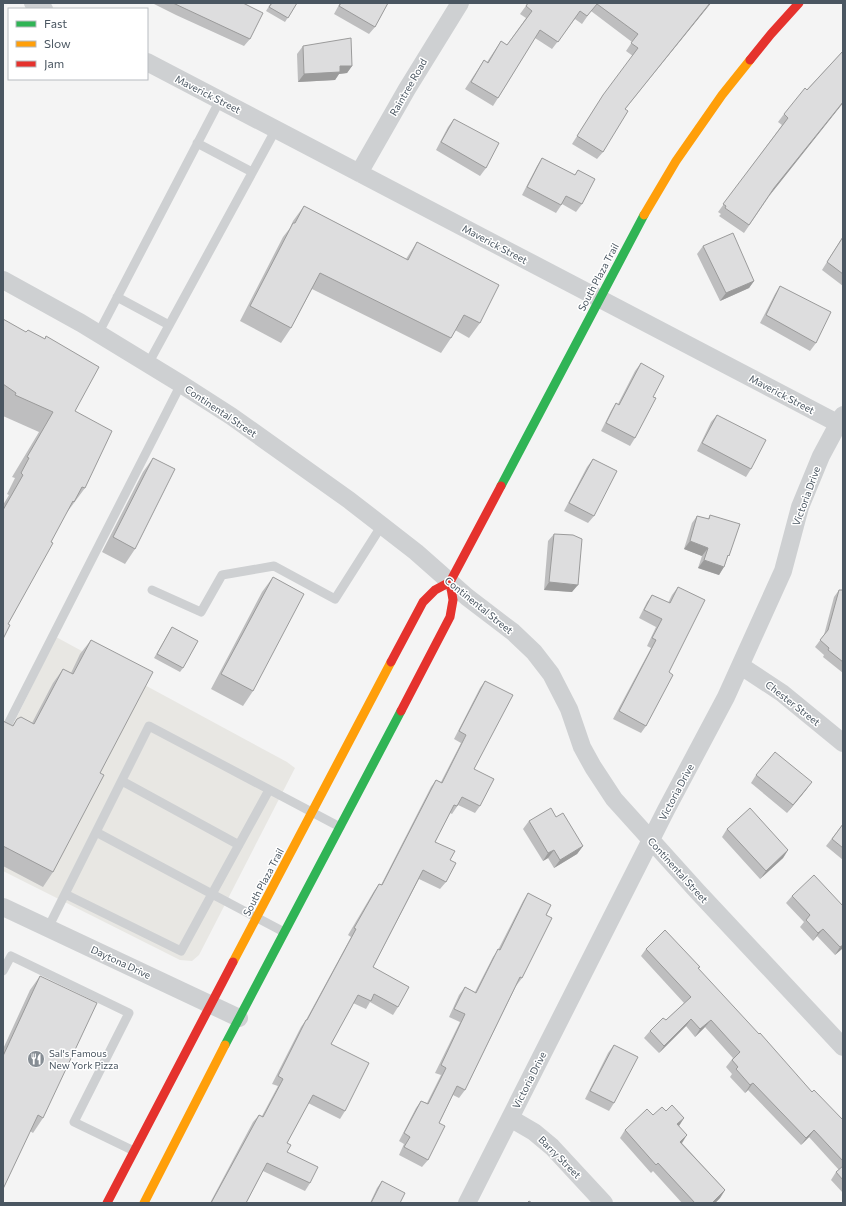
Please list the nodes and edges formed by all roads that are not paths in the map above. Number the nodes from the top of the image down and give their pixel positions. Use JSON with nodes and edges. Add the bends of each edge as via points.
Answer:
{"nodes":[{"id":1,"x":32,"y":3,"type":"edge"},
{"id":2,"x":460,"y":3,"type":"edge"},
{"id":3,"x":799,"y":3,"type":"edge"},
{"id":4,"x":42,"y":8,"type":"edge"},
{"id":5,"x":148,"y":63,"type":"edge"},
{"id":6,"x":220,"y":100,"type":"junction"},
{"id":7,"x":276,"y":129,"type":"junction"},
{"id":8,"x":197,"y":143,"type":"junction"},
{"id":9,"x":252,"y":172,"type":"junction"},
{"id":10,"x":359,"y":173,"type":"junction"},
{"id":11,"x":3,"y":280,"type":"edge"},
{"id":12,"x":117,"y":297,"type":"junction"},
{"id":13,"x":599,"y":298,"type":"junction"},
{"id":14,"x":169,"y":325,"type":"junction"},
{"id":15,"x":98,"y":334,"type":"junction"},
{"id":16,"x":148,"y":364,"type":"junction"},
{"id":17,"x":181,"y":384,"type":"junction"},
{"id":18,"x":841,"y":421,"type":"edge"},
{"id":19,"x":382,"y":525,"type":"junction"},
{"id":20,"x":450,"y":582,"type":"junction"},
{"id":21,"x":152,"y":590,"type":"dead end"},
{"id":22,"x":741,"y":666,"type":"junction"},
{"id":23,"x":6,"y":728,"type":"edge"},
{"id":24,"x":843,"y":743,"type":"edge"},
{"id":25,"x":122,"y":781,"type":"junction"},
{"id":26,"x":269,"y":790,"type":"junction"},
{"id":27,"x":312,"y":813,"type":"junction"},
{"id":28,"x":340,"y":827,"type":"junction"},
{"id":29,"x":96,"y":832,"type":"junction"},
{"id":30,"x":651,"y":840,"type":"junction"},
{"id":31,"x":239,"y":845,"type":"junction"},
{"id":32,"x":65,"y":894,"type":"junction"},
{"id":33,"x":212,"y":894,"type":"junction"},
{"id":34,"x":3,"y":907,"type":"edge"},
{"id":35,"x":256,"y":918,"type":"junction"},
{"id":36,"x":48,"y":928,"type":"junction"},
{"id":37,"x":284,"y":932,"type":"junction"},
{"id":38,"x":3,"y":972,"type":"edge"},
{"id":39,"x":211,"y":1005,"type":"junction"},
{"id":40,"x":239,"y":1018,"type":"junction"},
{"id":41,"x":843,"y":1047,"type":"edge"},
{"id":42,"x":510,"y":1118,"type":"junction"},
{"id":43,"x":134,"y":1151,"type":"junction"},
{"id":44,"x":107,"y":1203,"type":"edge"},
{"id":45,"x":144,"y":1203,"type":"edge"},
{"id":46,"x":467,"y":1203,"type":"edge"},
{"id":47,"x":604,"y":1203,"type":"edge"}],
"edges":[{"from":1,"to":4,"type":"street"},
{"from":2,"to":10,"type":"street","name":"Raintree Road"},
{"from":3,"to":13,"type":"main road","name":"South Plaza Trail","via":[[722,95],[676,161]]},
{"from":5,"to":6,"type":"street","name":"Maverick Street"},
{"from":6,"to":7,"type":"street","name":"Maverick Street"},
{"from":6,"to":8,"type":"lane"},
{"from":7,"to":9,"type":"lane"},
{"from":7,"to":10,"type":"street","name":"Maverick Street"},
{"from":8,"to":9,"type":"lane"},
{"from":8,"to":12,"type":"lane"},
{"from":9,"to":14,"type":"lane"},
{"from":10,"to":13,"type":"street","name":"Maverick Street"},
{"from":11,"to":15,"type":"street","name":"Continental Street"},
{"from":12,"to":14,"type":"lane"},
{"from":12,"to":15,"type":"lane"},
{"from":13,"to":18,"type":"street","name":"Maverick Street"},
{"from":13,"to":20,"type":"main road","name":"South Plaza Trail"},
{"from":14,"to":16,"type":"lane"},
{"from":15,"to":16,"type":"street","name":"Continental Street"},
{"from":16,"to":17,"type":"street","name":"Continental Street"},
{"from":17,"to":19,"type":"street","name":"Continental Street","via":[[350,500]]},
{"from":17,"to":23,"type":"lane"},
{"from":18,"to":22,"type":"street","name":"Victoria Drive","via":[[821,456],[800,507],[783,571]]},
{"from":19,"to":20,"type":"street","name":"Continental Street"},
{"from":19,"to":21,"type":"lane","via":[[335,599],[274,566],[222,575],[201,612]]},
{"from":20,"to":27,"type":"main road","name":"South Plaza Trail","via":[[434,590],[423,602]]},
{"from":20,"to":28,"type":"main road","via":[[453,600],[450,617]]},
{"from":20,"to":30,"type":"street","name":"Continental Street","via":[[534,652],[551,674],[569,709],[592,767],[614,799]]},
{"from":22,"to":24,"type":"street","name":"Chester Street","via":[[782,693]]},
{"from":22,"to":30,"type":"street","name":"Victoria Drive"},
{"from":25,"to":26,"type":"lane","via":[[149,726]]},
{"from":25,"to":29,"type":"lane"},
{"from":25,"to":31,"type":"lane"},
{"from":26,"to":27,"type":"lane"},
{"from":26,"to":31,"type":"lane"},
{"from":27,"to":28,"type":"lane"},
{"from":27,"to":35,"type":"main road","name":"South Plaza Trail"},
{"from":28,"to":37,"type":"main road"},
{"from":29,"to":32,"type":"lane"},
{"from":29,"to":33,"type":"lane"},
{"from":30,"to":41,"type":"street","name":"Continental Street"},
{"from":30,"to":42,"type":"street","name":"Victoria Drive"},
{"from":31,"to":33,"type":"lane"},
{"from":32,"to":33,"type":"lane","via":[[181,951]]},
{"from":32,"to":36,"type":"lane"},
{"from":33,"to":35,"type":"lane"},
{"from":34,"to":36,"type":"street","name":"Daytona Drive"},
{"from":35,"to":37,"type":"lane"},
{"from":35,"to":39,"type":"main road","name":"South Plaza Trail"},
{"from":36,"to":39,"type":"street","name":"Daytona Drive"},
{"from":37,"to":40,"type":"main road"},
{"from":38,"to":43,"type":"lane","via":[[11,956],[129,1013],[74,1122]]},
{"from":39,"to":40,"type":"street","name":"Daytona Drive"},
{"from":39,"to":43,"type":"main road","name":"South Plaza Trail"},
{"from":40,"to":45,"type":"main road"},
{"from":42,"to":46,"type":"street","name":"Victoria Drive"},
{"from":42,"to":47,"type":"street","name":"Barry Street","via":[[534,1132],[552,1147]]},
{"from":43,"to":44,"type":"main road","name":"South Plaza Trail"}]}
